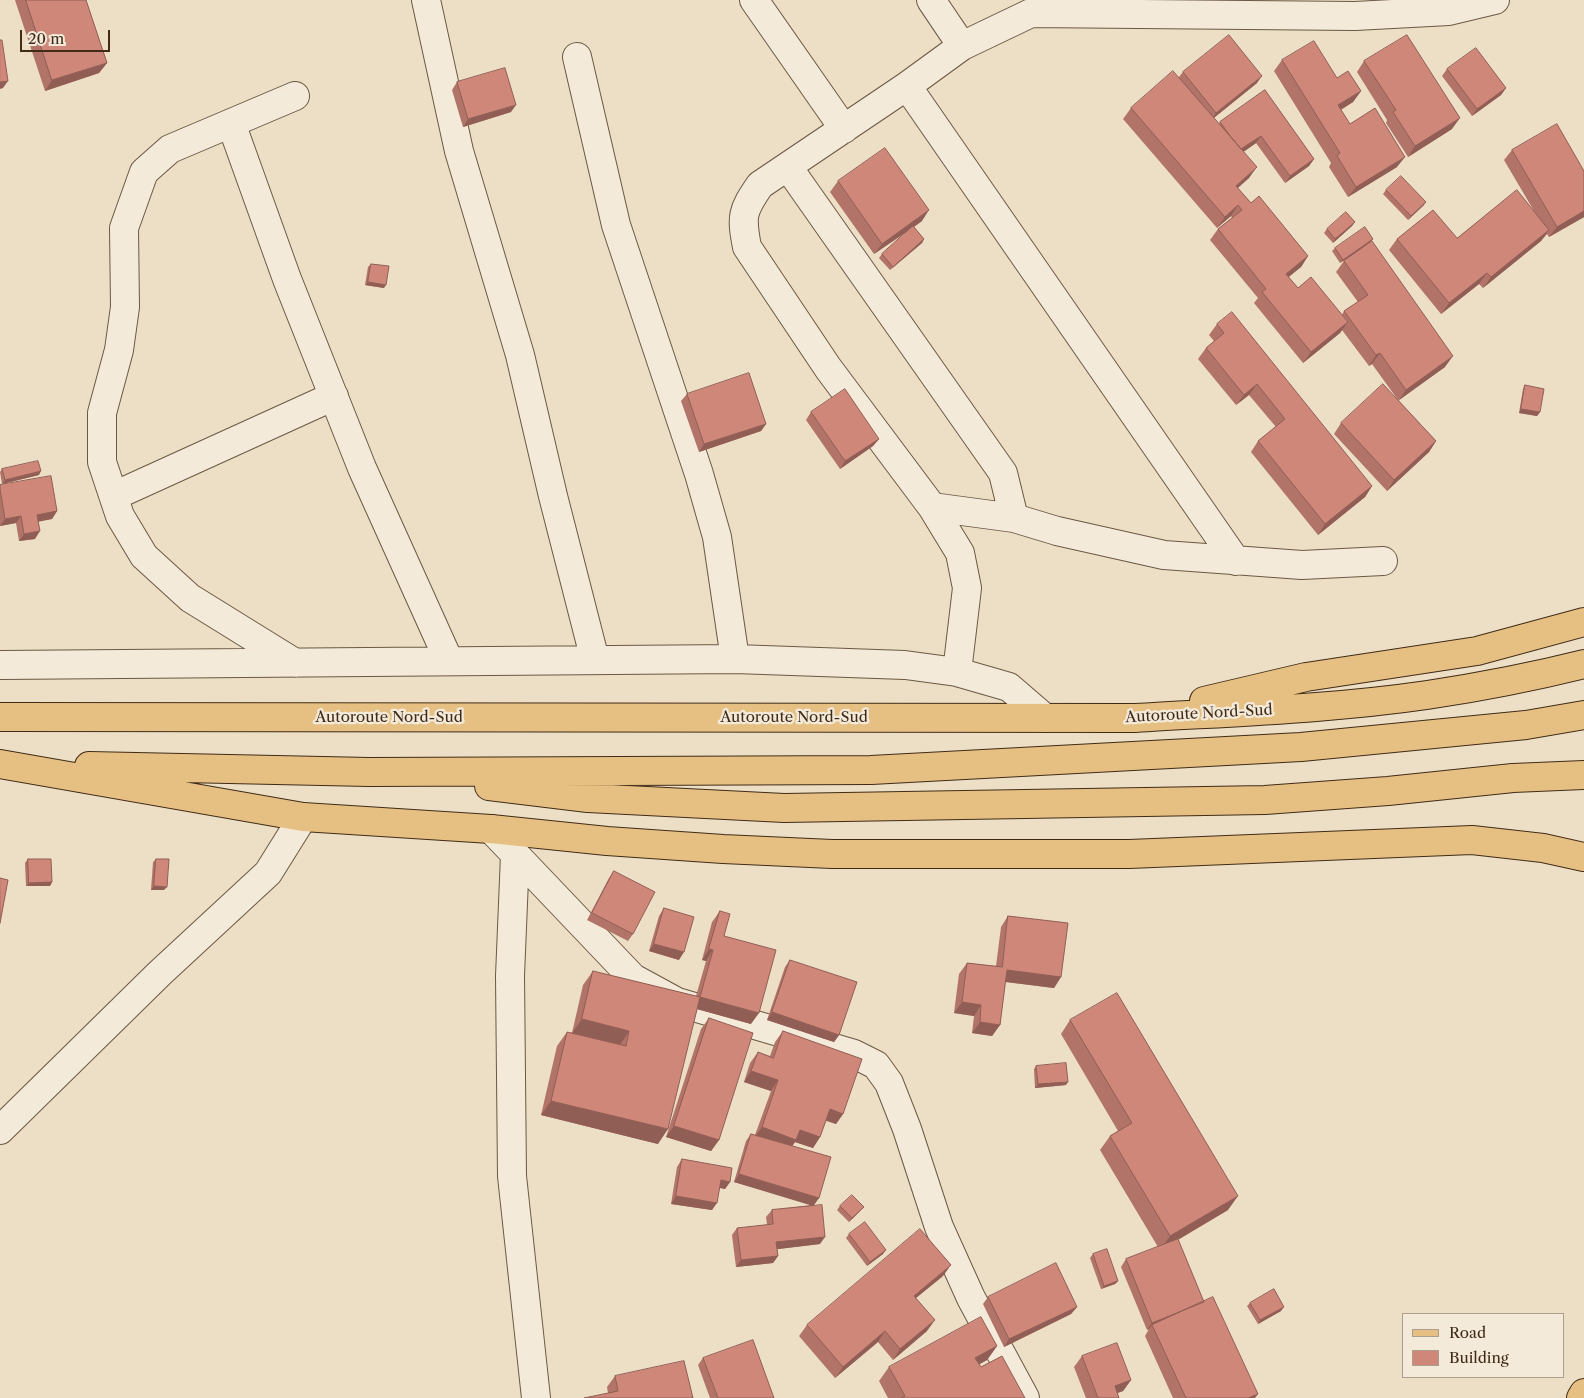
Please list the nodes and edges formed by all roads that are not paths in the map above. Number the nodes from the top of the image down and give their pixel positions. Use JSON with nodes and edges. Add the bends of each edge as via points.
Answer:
{"nodes":[{"id":1,"x":426,"y":0,"type":"edge"},
{"id":2,"x":754,"y":0,"type":"edge"},
{"id":3,"x":931,"y":0,"type":"edge"},
{"id":4,"x":1495,"y":0,"type":"edge"},
{"id":5,"x":1131,"y":7,"type":"edge"},
{"id":6,"x":962,"y":46,"type":"junction"},
{"id":7,"x":577,"y":57,"type":"dead end"},
{"id":8,"x":907,"y":86,"type":"junction"},
{"id":9,"x":295,"y":96,"type":"dead end"},
{"id":10,"x":231,"y":123,"type":"junction"},
{"id":11,"x":844,"y":129,"type":"junction"},
{"id":12,"x":788,"y":167,"type":"junction"},
{"id":13,"x":334,"y":396,"type":"junction"},
{"id":14,"x":114,"y":496,"type":"junction"},
{"id":15,"x":932,"y":507,"type":"junction"},
{"id":16,"x":1014,"y":518,"type":"junction"},
{"id":17,"x":1236,"y":561,"type":"junction"},
{"id":18,"x":1383,"y":562,"type":"dead end"},
{"id":19,"x":1584,"y":622,"type":"edge"},
{"id":20,"x":735,"y":659,"type":"junction"},
{"id":21,"x":595,"y":660,"type":"junction"},
{"id":22,"x":450,"y":661,"type":"junction"},
{"id":23,"x":296,"y":663,"type":"junction"},
{"id":24,"x":1584,"y":664,"type":"edge"},
{"id":25,"x":0,"y":665,"type":"edge"},
{"id":26,"x":957,"y":672,"type":"junction"},
{"id":27,"x":1584,"y":715,"type":"edge"},
{"id":28,"x":0,"y":717,"type":"edge"},
{"id":29,"x":1045,"y":718,"type":"junction"},
{"id":30,"x":1136,"y":718,"type":"junction"},
{"id":31,"x":0,"y":764,"type":"edge"},
{"id":32,"x":369,"y":772,"type":"junction"},
{"id":33,"x":1584,"y":775,"type":"edge"},
{"id":34,"x":303,"y":817,"type":"junction"},
{"id":35,"x":491,"y":829,"type":"junction"},
{"id":36,"x":515,"y":854,"type":"junction"},
{"id":37,"x":1584,"y":857,"type":"edge"},
{"id":38,"x":0,"y":1130,"type":"edge"},
{"id":39,"x":1584,"y":1393,"type":"edge"},
{"id":40,"x":536,"y":1398,"type":"edge"},
{"id":41,"x":1025,"y":1398,"type":"edge"},
{"id":42,"x":1581,"y":1398,"type":"edge"}],
"edges":[{"from":1,"to":21,"type":"street","via":[[459,151],[520,355]]},
{"from":2,"to":11,"type":"street"},
{"from":3,"to":6,"type":"street"},
{"from":4,"to":5,"type":"street","via":[[1449,11],[1355,16]]},
{"from":5,"to":6,"type":"street","via":[[1031,13]]},
{"from":6,"to":8,"type":"street"},
{"from":7,"to":20,"type":"street","via":[[616,225],[717,537]]},
{"from":8,"to":11,"type":"street"},
{"from":8,"to":17,"type":"street"},
{"from":9,"to":10,"type":"street"},
{"from":10,"to":13,"type":"street"},
{"from":10,"to":14,"type":"street","via":[[170,149],[144,172],[132,201],[124,228],[125,307],[119,350],[102,414],[102,462]]},
{"from":11,"to":12,"type":"street"},
{"from":12,"to":15,"type":"street","via":[[760,185],[746,206],[742,224],[746,247],[828,368]]},
{"from":12,"to":16,"type":"street","via":[[1003,472]]},
{"from":13,"to":14,"type":"street"},
{"from":13,"to":22,"type":"street","via":[[362,468]]},
{"from":14,"to":23,"type":"street","via":[[120,516],[144,556],[190,598]]},
{"from":15,"to":16,"type":"street"},
{"from":15,"to":26,"type":"street","via":[[960,553],[967,588]]},
{"from":16,"to":17,"type":"street","via":[[1164,555]]},
{"from":17,"to":18,"type":"street","via":[[1302,565]]},
{"from":19,"to":30,"type":"main road","via":[[1478,651],[1306,676]]},
{"from":20,"to":21,"type":"street"},
{"from":20,"to":26,"type":"street","via":[[905,665]]},
{"from":21,"to":22,"type":"street"},
{"from":22,"to":23,"type":"street"},
{"from":23,"to":25,"type":"street"},
{"from":24,"to":30,"type":"main road","name":"Autoroute Nord-Sud","via":[[1496,684],[1426,695],[1288,709]]},
{"from":26,"to":29,"type":"street","via":[[1009,688]]},
{"from":27,"to":32,"type":"main road","via":[[1526,725],[1300,747],[871,770]]},
{"from":28,"to":29,"type":"main road","name":"Autoroute Nord-Sud"},
{"from":29,"to":30,"type":"main road","name":"Autoroute Nord-Sud"},
{"from":31,"to":32,"type":"main road"},
{"from":31,"to":34,"type":"main road"},
{"from":32,"to":33,"type":"main road","via":[[588,798],[784,808],[1265,800],[1513,778]]},
{"from":34,"to":35,"type":"main road"},
{"from":34,"to":38,"type":"street","via":[[268,873],[160,973]]},
{"from":35,"to":36,"type":"street"},
{"from":35,"to":37,"type":"main road","via":[[684,847],[832,854],[1129,854],[1472,840],[1543,848]]},
{"from":36,"to":40,"type":"street","via":[[510,976],[512,1176]]},
{"from":36,"to":41,"type":"street","via":[[633,978],[677,1002],[854,1054],[876,1065],[889,1083],[907,1129],[942,1236],[970,1298]]},
{"from":39,"to":42,"type":"main road"}]}
